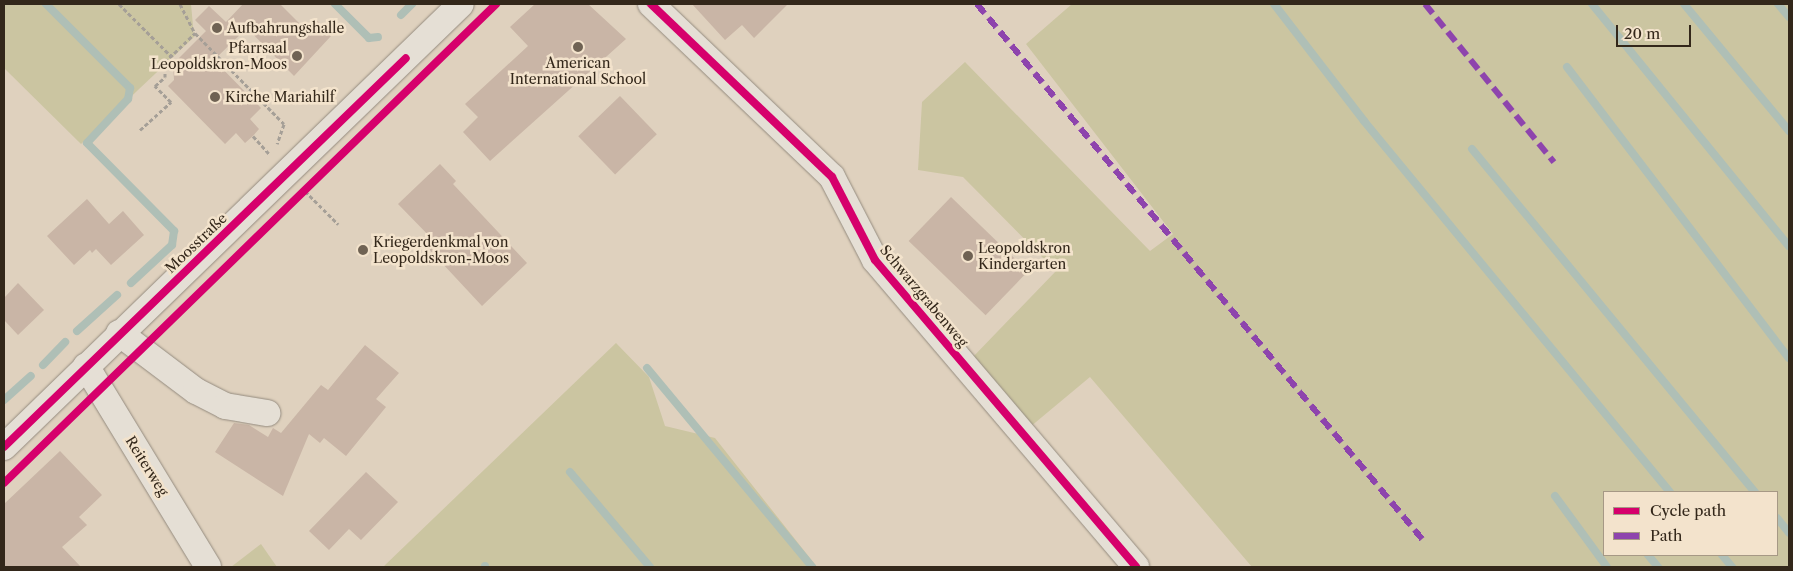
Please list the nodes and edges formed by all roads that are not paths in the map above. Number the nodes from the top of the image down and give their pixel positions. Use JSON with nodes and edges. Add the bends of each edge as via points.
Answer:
{"nodes":[{"id":1,"x":461,"y":4,"type":"edge"},
{"id":2,"x":651,"y":4,"type":"edge"},
{"id":3,"x":119,"y":333,"type":"junction"},
{"id":4,"x":86,"y":366,"type":"junction"},
{"id":5,"x":267,"y":413,"type":"dead end"},
{"id":6,"x":8,"y":435,"type":"edge"},
{"id":7,"x":208,"y":567,"type":"edge"},
{"id":8,"x":1136,"y":567,"type":"edge"}],
"edges":[{"from":1,"to":3,"type":"street","name":"Moosstraße"},
{"from":2,"to":8,"type":"street","name":"Schwarzgrabenweg","via":[[832,177],[875,260]]},
{"from":3,"to":4,"type":"street","name":"Moosstraße"},
{"from":3,"to":5,"type":"street","via":[[196,391],[224,406]]},
{"from":4,"to":6,"type":"street","name":"Moosstraße"},
{"from":4,"to":7,"type":"street","name":"Reiterweg"}]}
